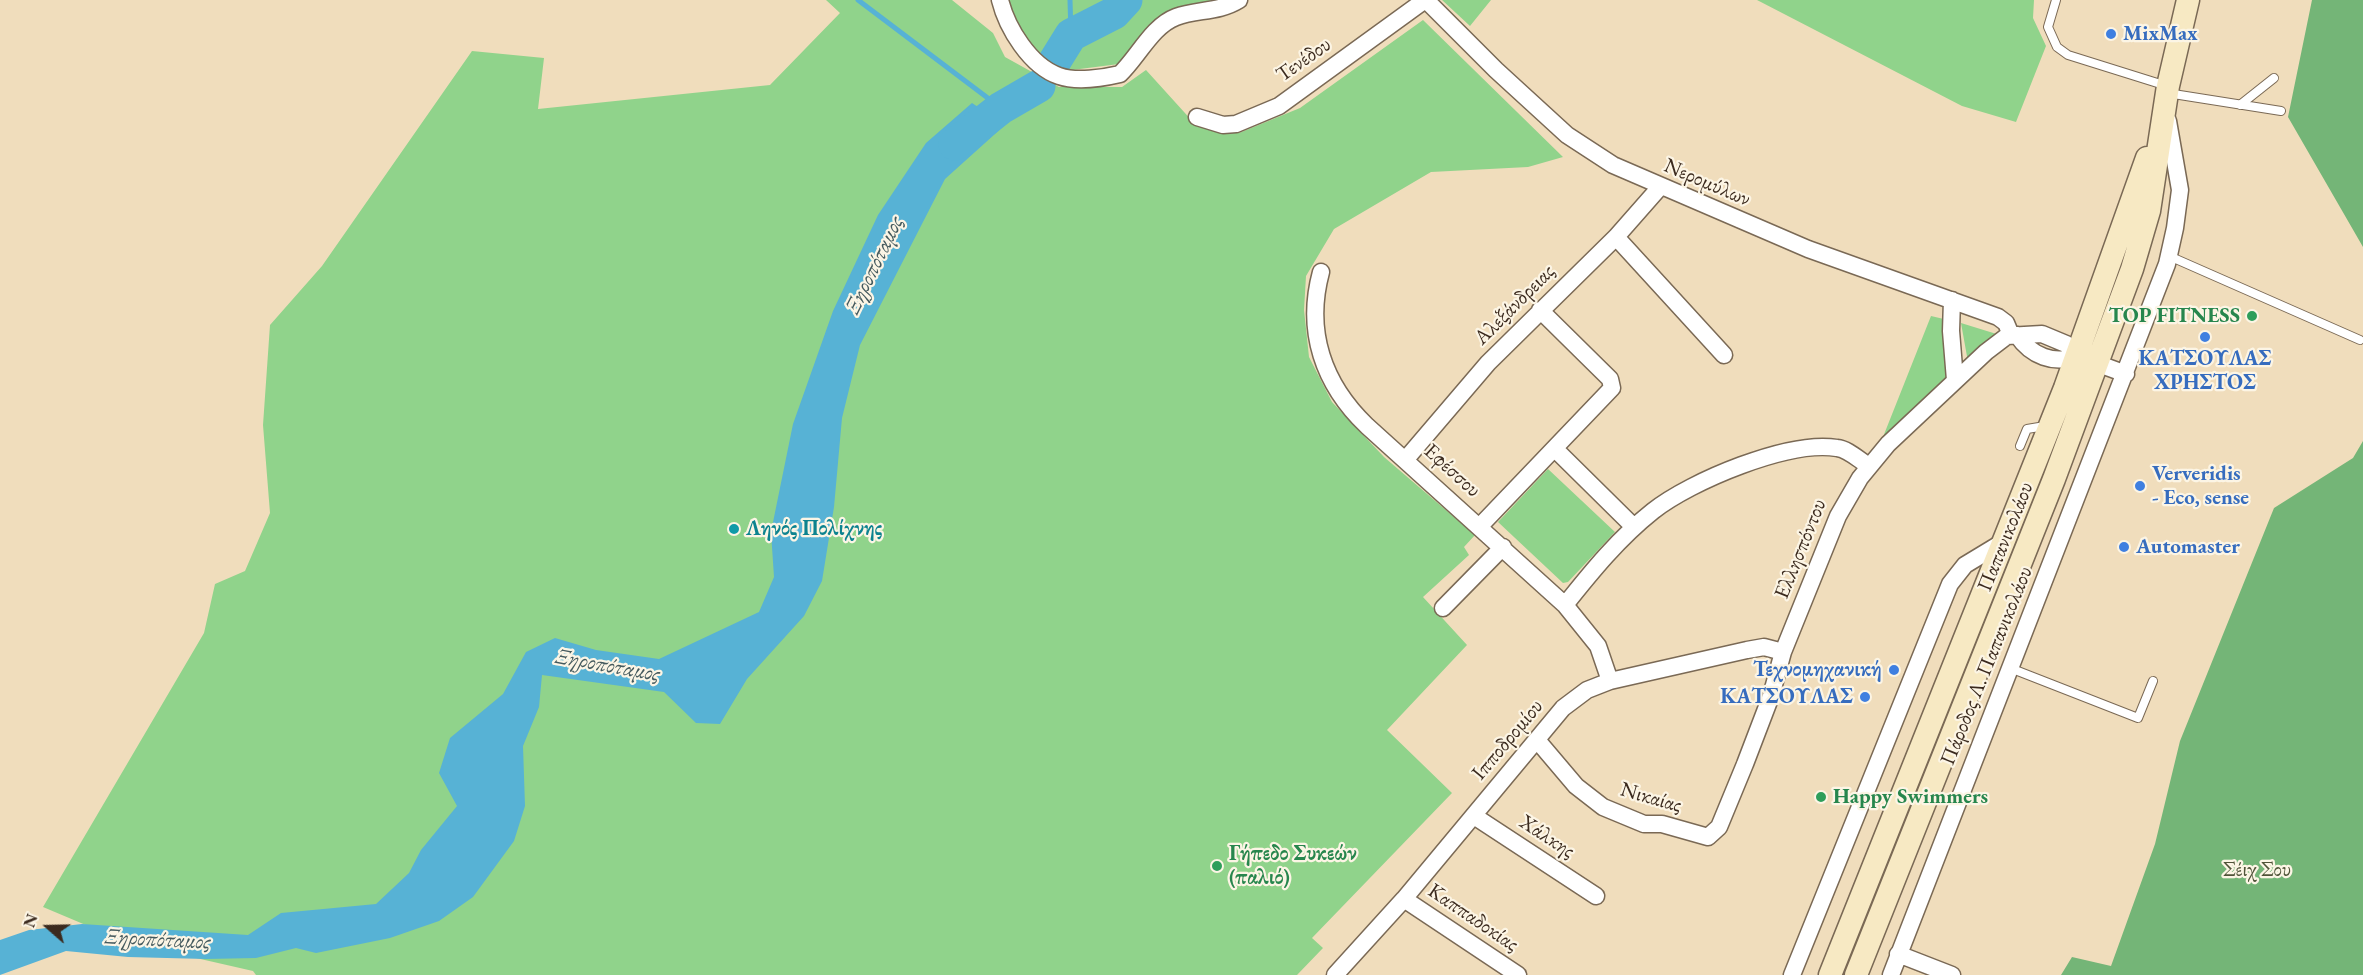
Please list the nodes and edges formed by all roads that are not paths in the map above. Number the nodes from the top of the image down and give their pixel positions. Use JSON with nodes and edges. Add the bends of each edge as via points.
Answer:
{"nodes":[{"id":1,"x":1000,"y":0,"type":"edge"},
{"id":2,"x":1239,"y":0,"type":"edge"},
{"id":3,"x":1426,"y":0,"type":"edge"},
{"id":4,"x":2056,"y":0,"type":"edge"},
{"id":5,"x":2188,"y":0,"type":"edge"},
{"id":6,"x":2274,"y":78,"type":"dead end"},
{"id":7,"x":2167,"y":90,"type":"junction"},
{"id":8,"x":2240,"y":105,"type":"junction"},
{"id":9,"x":2280,"y":111,"type":"dead end"},
{"id":10,"x":1197,"y":117,"type":"dead end"},
{"id":11,"x":1660,"y":187,"type":"junction"},
{"id":12,"x":1616,"y":237,"type":"junction"},
{"id":13,"x":2169,"y":256,"type":"junction"},
{"id":14,"x":1321,"y":272,"type":"dead end"},
{"id":15,"x":1952,"y":300,"type":"junction"},
{"id":16,"x":1540,"y":310,"type":"junction"},
{"id":17,"x":2014,"y":335,"type":"junction"},
{"id":18,"x":2360,"y":340,"type":"dead end"},
{"id":19,"x":1724,"y":355,"type":"dead end"},
{"id":20,"x":2087,"y":360,"type":"junction"},
{"id":21,"x":2126,"y":374,"type":"junction"},
{"id":22,"x":1955,"y":380,"type":"junction"},
{"id":23,"x":2039,"y":427,"type":"dead end"},
{"id":24,"x":2020,"y":446,"type":"dead end"},
{"id":25,"x":1555,"y":449,"type":"junction"},
{"id":26,"x":1406,"y":459,"type":"junction"},
{"id":27,"x":1869,"y":466,"type":"junction"},
{"id":28,"x":1480,"y":526,"type":"junction"},
{"id":29,"x":1634,"y":527,"type":"junction"},
{"id":30,"x":2003,"y":542,"type":"junction"},
{"id":31,"x":1503,"y":547,"type":"junction"},
{"id":32,"x":1565,"y":605,"type":"junction"},
{"id":33,"x":1443,"y":608,"type":"dead end"},
{"id":34,"x":1783,"y":652,"type":"junction"},
{"id":35,"x":2010,"y":668,"type":"junction"},
{"id":36,"x":1610,"y":681,"type":"junction"},
{"id":37,"x":2153,"y":681,"type":"dead end"},
{"id":38,"x":1537,"y":740,"type":"junction"},
{"id":39,"x":1474,"y":816,"type":"junction"},
{"id":40,"x":1708,"y":837,"type":"joint"},
{"id":41,"x":1596,"y":896,"type":"dead end"},
{"id":42,"x":1404,"y":899,"type":"junction"},
{"id":43,"x":1898,"y":954,"type":"junction"},
{"id":44,"x":1335,"y":975,"type":"edge"},
{"id":45,"x":1518,"y":975,"type":"edge"},
{"id":46,"x":1792,"y":975,"type":"edge"},
{"id":47,"x":1830,"y":975,"type":"edge"},
{"id":48,"x":1856,"y":975,"type":"edge"},
{"id":49,"x":1891,"y":975,"type":"edge"},
{"id":50,"x":1952,"y":975,"type":"edge"}],
"edges":[{"from":1,"to":2,"type":"street","via":[[1008,23],[1034,58],[1052,73],[1071,78],[1120,74],[1168,21],[1220,10]]},
{"from":3,"to":10,"type":"street","name":"Τενέδου","via":[[1279,106],[1236,124],[1223,125]]},
{"from":3,"to":11,"type":"street","name":"Νερομύλων","via":[[1574,141]]},
{"from":4,"to":7,"type":"lane","via":[[2048,27],[2057,47],[2068,55]]},
{"from":5,"to":7,"type":"main road","name":"Παπανικολάου"},
{"from":6,"to":8,"type":"lane"},
{"from":7,"to":8,"type":"lane"},
{"from":7,"to":13,"type":"street","name":"Πάροδος Λ. Παπανικολάου","via":[[2170,140],[2180,190]]},
{"from":7,"to":20,"type":"main road","name":"Παπανικολάου","via":[[2146,224]]},
{"from":8,"to":9,"type":"lane"},
{"from":11,"to":12,"type":"street","name":"Αλεξάνδρειας"},
{"from":11,"to":15,"type":"street","name":"Νερομύλων","via":[[1808,249]]},
{"from":12,"to":16,"type":"street","name":"Αλεξάνδρειας"},
{"from":12,"to":19,"type":"street"},
{"from":13,"to":18,"type":"lane"},
{"from":13,"to":21,"type":"street","name":"Πάροδος Λ. Παπανικολάου"},
{"from":14,"to":26,"type":"street","name":"Εφέσσου","via":[[1316,332],[1327,375],[1349,408]]},
{"from":15,"to":17,"type":"street","name":"Νερομύλων","via":[[2000,318]]},
{"from":15,"to":22,"type":"street","via":[[1950,331]]},
{"from":16,"to":25,"type":"street","via":[[1613,384],[1609,394]]},
{"from":16,"to":26,"type":"street","name":"Αλεξάνδρειας","via":[[1488,363]]},
{"from":17,"to":20,"type":"street","name":"Νερομύλων","via":[[2047,357]]},
{"from":17,"to":22,"type":"street","name":"Ελλησπόντου","via":[[1990,348]]},
{"from":20,"to":21,"type":"street","name":"Νερομύλων"},
{"from":20,"to":30,"type":"main road","name":"Παπανικολάου"},
{"from":20,"to":48,"type":"main road","name":"Παπανικολάου"},
{"from":21,"to":35,"type":"street","name":"Πάροδος Λ. Παπανικολάου"},
{"from":22,"to":27,"type":"street","name":"Ελλησπόντου"},
{"from":23,"to":24,"type":"lane","via":[[2027,429]]},
{"from":25,"to":28,"type":"street"},
{"from":25,"to":29,"type":"street"},
{"from":26,"to":28,"type":"street","name":"Εφέσσου"},
{"from":27,"to":29,"type":"street","via":[[1836,447],[1770,457],[1738,466],[1689,488]]},
{"from":27,"to":34,"type":"street","name":"Ελλησπόντου","via":[[1838,516]]},
{"from":28,"to":31,"type":"street","name":"Εφέσσου"},
{"from":29,"to":32,"type":"street"},
{"from":30,"to":46,"type":"street","name":"Πάροδος Λ. Παπανικολάου","via":[[1965,566],[1950,584]]},
{"from":30,"to":47,"type":"main road","name":"Παπανικολάου"},
{"from":31,"to":32,"type":"street","name":"Εφέσσου"},
{"from":31,"to":33,"type":"street"},
{"from":32,"to":36,"type":"street","name":"Εφέσσου","via":[[1598,646]]},
{"from":34,"to":36,"type":"street","name":"Ιπποδρομίου","via":[[1755,648]]},
{"from":34,"to":40,"type":"street","name":"Ελλησπόντου","via":[[1742,772],[1719,827]]},
{"from":35,"to":37,"type":"lane","via":[[2138,718]]},
{"from":35,"to":43,"type":"street","name":"Πάροδος Λ. Παπανικολάου"},
{"from":36,"to":38,"type":"street","name":"Ιπποδρομίου","via":[[1587,690],[1563,708]]},
{"from":38,"to":39,"type":"street","name":"Ιπποδρομίου"},
{"from":38,"to":40,"type":"street","name":"Νικαίας","via":[[1575,786],[1603,807],[1644,824],[1662,824]]},
{"from":39,"to":41,"type":"street","name":"Χάλκης"},
{"from":39,"to":42,"type":"street","name":"Ιπποδρομίου"},
{"from":42,"to":44,"type":"street","name":"Ιπποδρομίου"},
{"from":42,"to":45,"type":"street","name":"Καππαδοκίας"},
{"from":43,"to":49,"type":"street","name":"Πάροδος Λ. Παπανικολάου"},
{"from":43,"to":50,"type":"street"}]}
